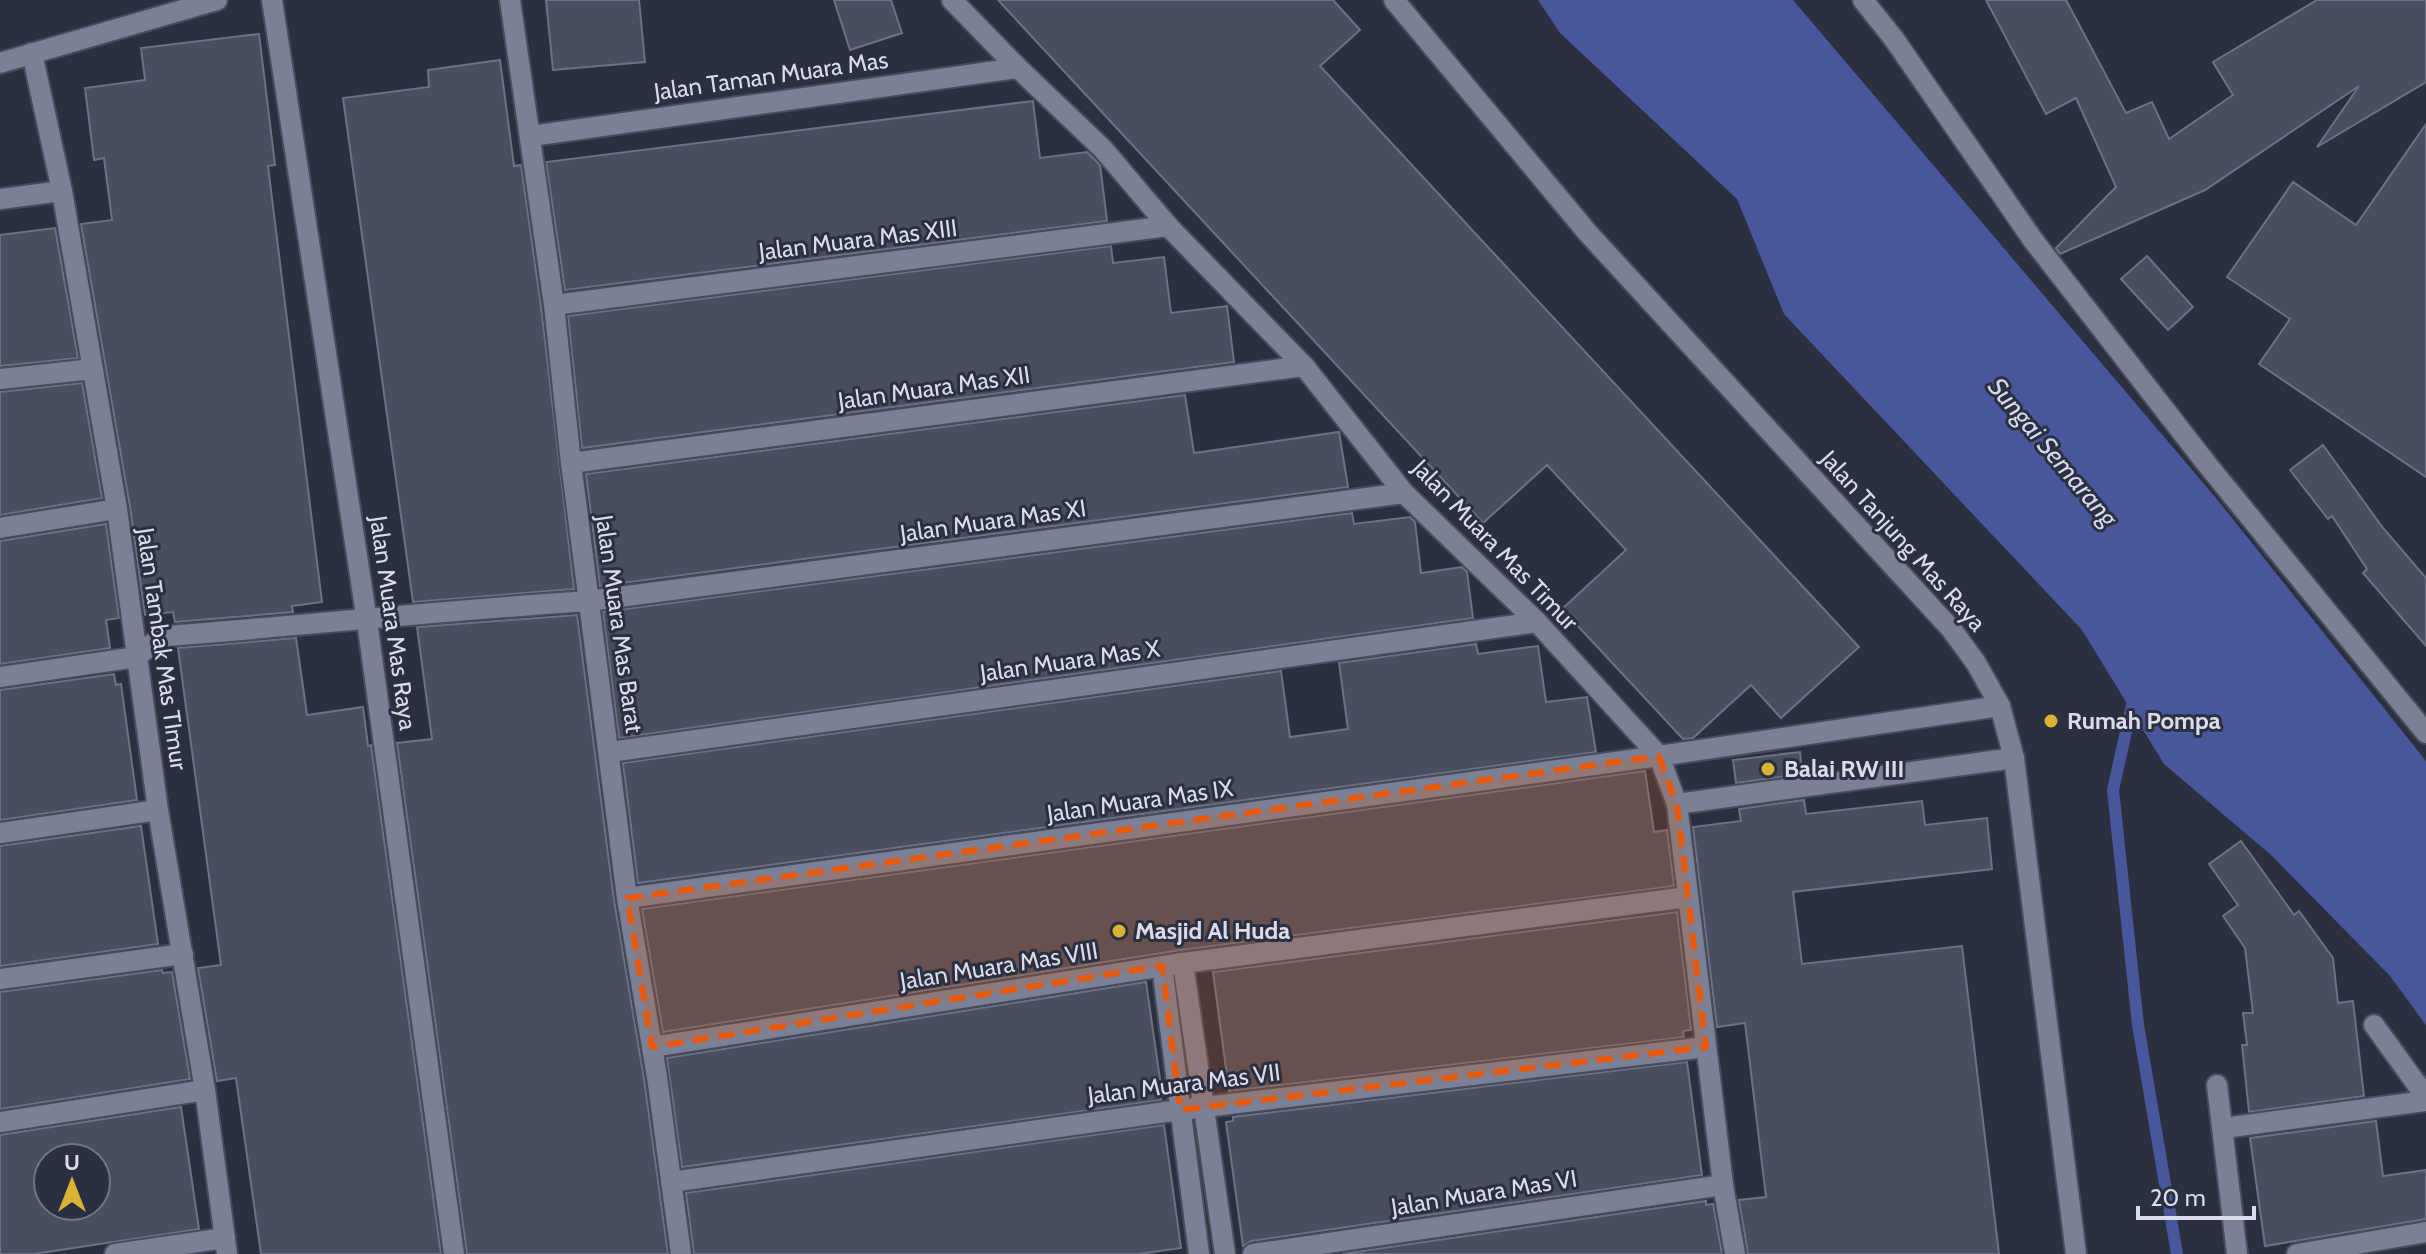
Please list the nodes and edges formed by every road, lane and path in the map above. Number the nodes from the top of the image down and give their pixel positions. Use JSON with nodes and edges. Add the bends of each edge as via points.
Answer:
{"nodes":[{"id":1,"x":217,"y":0,"type":"edge"},
{"id":2,"x":272,"y":0,"type":"edge"},
{"id":3,"x":510,"y":0,"type":"edge"},
{"id":4,"x":952,"y":0,"type":"edge"},
{"id":5,"x":1394,"y":0,"type":"edge"},
{"id":6,"x":1863,"y":0,"type":"edge"},
{"id":7,"x":32,"y":53,"type":"junction"},
{"id":8,"x":0,"y":63,"type":"edge"},
{"id":9,"x":1018,"y":68,"type":"junction"},
{"id":10,"x":531,"y":136,"type":"junction"},
{"id":11,"x":62,"y":191,"type":"junction"},
{"id":12,"x":0,"y":199,"type":"edge"},
{"id":13,"x":1168,"y":226,"type":"junction"},
{"id":14,"x":554,"y":305,"type":"junction"},
{"id":15,"x":1304,"y":366,"type":"junction"},
{"id":16,"x":93,"y":369,"type":"junction"},
{"id":17,"x":0,"y":379,"type":"edge"},
{"id":18,"x":571,"y":463,"type":"junction"},
{"id":19,"x":1404,"y":493,"type":"junction"},
{"id":20,"x":117,"y":509,"type":"junction"},
{"id":21,"x":0,"y":528,"type":"edge"},
{"id":22,"x":589,"y":601,"type":"junction"},
{"id":23,"x":367,"y":621,"type":"junction"},
{"id":24,"x":1537,"y":622,"type":"junction"},
{"id":25,"x":137,"y":657,"type":"junction"},
{"id":26,"x":0,"y":677,"type":"edge"},
{"id":27,"x":2000,"y":706,"type":"junction"},
{"id":28,"x":2426,"y":733,"type":"edge"},
{"id":29,"x":610,"y":752,"type":"junction"},
{"id":30,"x":1659,"y":756,"type":"junction"},
{"id":31,"x":2014,"y":758,"type":"junction"},
{"id":32,"x":1677,"y":804,"type":"junction"},
{"id":33,"x":158,"y":810,"type":"junction"},
{"id":34,"x":0,"y":833,"type":"edge"},
{"id":35,"x":1688,"y":897,"type":"junction"},
{"id":36,"x":627,"y":898,"type":"junction"},
{"id":37,"x":183,"y":954,"type":"junction"},
{"id":38,"x":1183,"y":963,"type":"junction"},
{"id":39,"x":1162,"y":966,"type":"junction"},
{"id":40,"x":0,"y":979,"type":"edge"},
{"id":41,"x":2374,"y":1025,"type":"dead end"},
{"id":42,"x":652,"y":1047,"type":"junction"},
{"id":43,"x":1706,"y":1047,"type":"junction"},
{"id":44,"x":2217,"y":1085,"type":"dead end"},
{"id":45,"x":205,"y":1090,"type":"junction"},
{"id":46,"x":2426,"y":1099,"type":"edge"},
{"id":47,"x":1204,"y":1107,"type":"junction"},
{"id":48,"x":1180,"y":1110,"type":"junction"},
{"id":49,"x":0,"y":1122,"type":"edge"},
{"id":50,"x":2224,"y":1128,"type":"junction"},
{"id":51,"x":671,"y":1182,"type":"junction"},
{"id":52,"x":1723,"y":1185,"type":"junction"},
{"id":53,"x":2426,"y":1232,"type":"edge"},
{"id":54,"x":226,"y":1246,"type":"edge"},
{"id":55,"x":115,"y":1254,"type":"edge"},
{"id":56,"x":454,"y":1254,"type":"edge"},
{"id":57,"x":681,"y":1254,"type":"edge"},
{"id":58,"x":1199,"y":1254,"type":"edge"},
{"id":59,"x":1225,"y":1254,"type":"edge"},
{"id":60,"x":1253,"y":1254,"type":"edge"},
{"id":61,"x":1735,"y":1254,"type":"edge"},
{"id":62,"x":2076,"y":1254,"type":"edge"},
{"id":63,"x":2237,"y":1254,"type":"edge"},
{"id":64,"x":2297,"y":1254,"type":"edge"}],
"edges":[{"from":1,"to":7,"type":"street"},
{"from":2,"to":23,"type":"street","name":"Jalan Muara Mas Raya"},
{"from":3,"to":10,"type":"street","name":"Jalan Muara Mas Barat"},
{"from":4,"to":9,"type":"street","name":"Jalan Muara Mas Timur"},
{"from":5,"to":27,"type":"street","name":"Jalan Tanjung Mas Raya","via":[[1587,232],[1952,630]]},
{"from":6,"to":28,"type":"street","via":[[2033,240]]},
{"from":7,"to":8,"type":"street"},
{"from":7,"to":11,"type":"street","name":"Jalan Tambak Mas TImur"},
{"from":9,"to":10,"type":"street","name":"Jalan Taman Muara Mas"},
{"from":9,"to":13,"type":"street","name":"Jalan Muara Mas Timur","via":[[1103,149]]},
{"from":10,"to":14,"type":"street","name":"Jalan Muara Mas Barat"},
{"from":11,"to":12,"type":"street"},
{"from":11,"to":16,"type":"street","name":"Jalan Tambak Mas TImur"},
{"from":13,"to":14,"type":"street","name":"Jalan Muara Mas XIII"},
{"from":13,"to":15,"type":"street","name":"Jalan Muara Mas Timur"},
{"from":14,"to":18,"type":"street","name":"Jalan Muara Mas Barat"},
{"from":15,"to":18,"type":"street","name":"Jalan Muara Mas XII"},
{"from":15,"to":19,"type":"street","name":"Jalan Muara Mas Timur"},
{"from":16,"to":17,"type":"street"},
{"from":16,"to":20,"type":"street","name":"Jalan Tambak Mas TImur"},
{"from":18,"to":22,"type":"street","name":"Jalan Muara Mas Barat"},
{"from":19,"to":22,"type":"street","name":"Jalan Muara Mas XI"},
{"from":19,"to":24,"type":"street","name":"Jalan Muara Mas Timur"},
{"from":20,"to":21,"type":"street"},
{"from":20,"to":25,"type":"street","name":"Jalan Tambak Mas TImur"},
{"from":22,"to":23,"type":"street","name":"Jalan Muara Mas XI"},
{"from":22,"to":29,"type":"street","name":"Jalan Muara Mas Barat"},
{"from":23,"to":25,"type":"street","name":"Jalan Muara Mas XI","via":[[168,636]]},
{"from":23,"to":56,"type":"street","name":"Jalan Muara Mas Raya"},
{"from":24,"to":29,"type":"street","name":"Jalan Muara Mas X"},
{"from":24,"to":30,"type":"street","name":"Jalan Muara Mas Timur"},
{"from":25,"to":26,"type":"street"},
{"from":25,"to":33,"type":"street","name":"Jalan Tambak Mas TImur"},
{"from":27,"to":30,"type":"street","name":"Jalan Muara Mas IX"},
{"from":27,"to":31,"type":"street","name":"Jalan Tanjung Mas Raya"},
{"from":29,"to":36,"type":"street","name":"Jalan Muara Mas Barat"},
{"from":30,"to":32,"type":"street","name":"Jalan Muara Mas Timur"},
{"from":30,"to":36,"type":"street","name":"Jalan Muara Mas IX"},
{"from":31,"to":32,"type":"street"},
{"from":31,"to":62,"type":"street","name":"Jalan Tanjung Mas Raya"},
{"from":32,"to":35,"type":"street","name":"Jalan Muara Mas Timur"},
{"from":33,"to":34,"type":"street"},
{"from":33,"to":37,"type":"street","name":"Jalan Tambak Mas TImur"},
{"from":35,"to":38,"type":"street","name":"Jalan Muara Mas VIII"},
{"from":35,"to":43,"type":"street","name":"Jalan Muara Mas Timur"},
{"from":36,"to":42,"type":"street","name":"Jalan Muara Mas Barat"},
{"from":37,"to":40,"type":"street"},
{"from":37,"to":45,"type":"street","name":"Jalan Tambak Mas TImur"},
{"from":38,"to":39,"type":"street","name":"Jalan Muara Mas VIII"},
{"from":38,"to":47,"type":"street"},
{"from":39,"to":42,"type":"street","name":"Jalan Muara Mas VIII"},
{"from":39,"to":48,"type":"street"},
{"from":41,"to":46,"type":"street"},
{"from":42,"to":51,"type":"street","name":"Jalan Muara Mas Barat"},
{"from":43,"to":47,"type":"street","name":"Jalan Muara Mas VII"},
{"from":43,"to":52,"type":"street","name":"Jalan Muara Mas Timur"},
{"from":44,"to":50,"type":"street"},
{"from":45,"to":49,"type":"street"},
{"from":45,"to":54,"type":"street","name":"Jalan Tambak Mas TImur"},
{"from":46,"to":50,"type":"street"},
{"from":47,"to":48,"type":"street","name":"Jalan Muara Mas VII"},
{"from":47,"to":59,"type":"street"},
{"from":48,"to":51,"type":"street","name":"Jalan Muara Mas VII"},
{"from":48,"to":58,"type":"street"},
{"from":50,"to":63,"type":"street"},
{"from":51,"to":57,"type":"street","name":"Jalan Muara Mas Barat"},
{"from":52,"to":60,"type":"street","name":"Jalan Muara Mas VI"},
{"from":52,"to":61,"type":"street","name":"Jalan Muara Mas Timur"},
{"from":53,"to":64,"type":"street"},
{"from":54,"to":55,"type":"street"}]}
